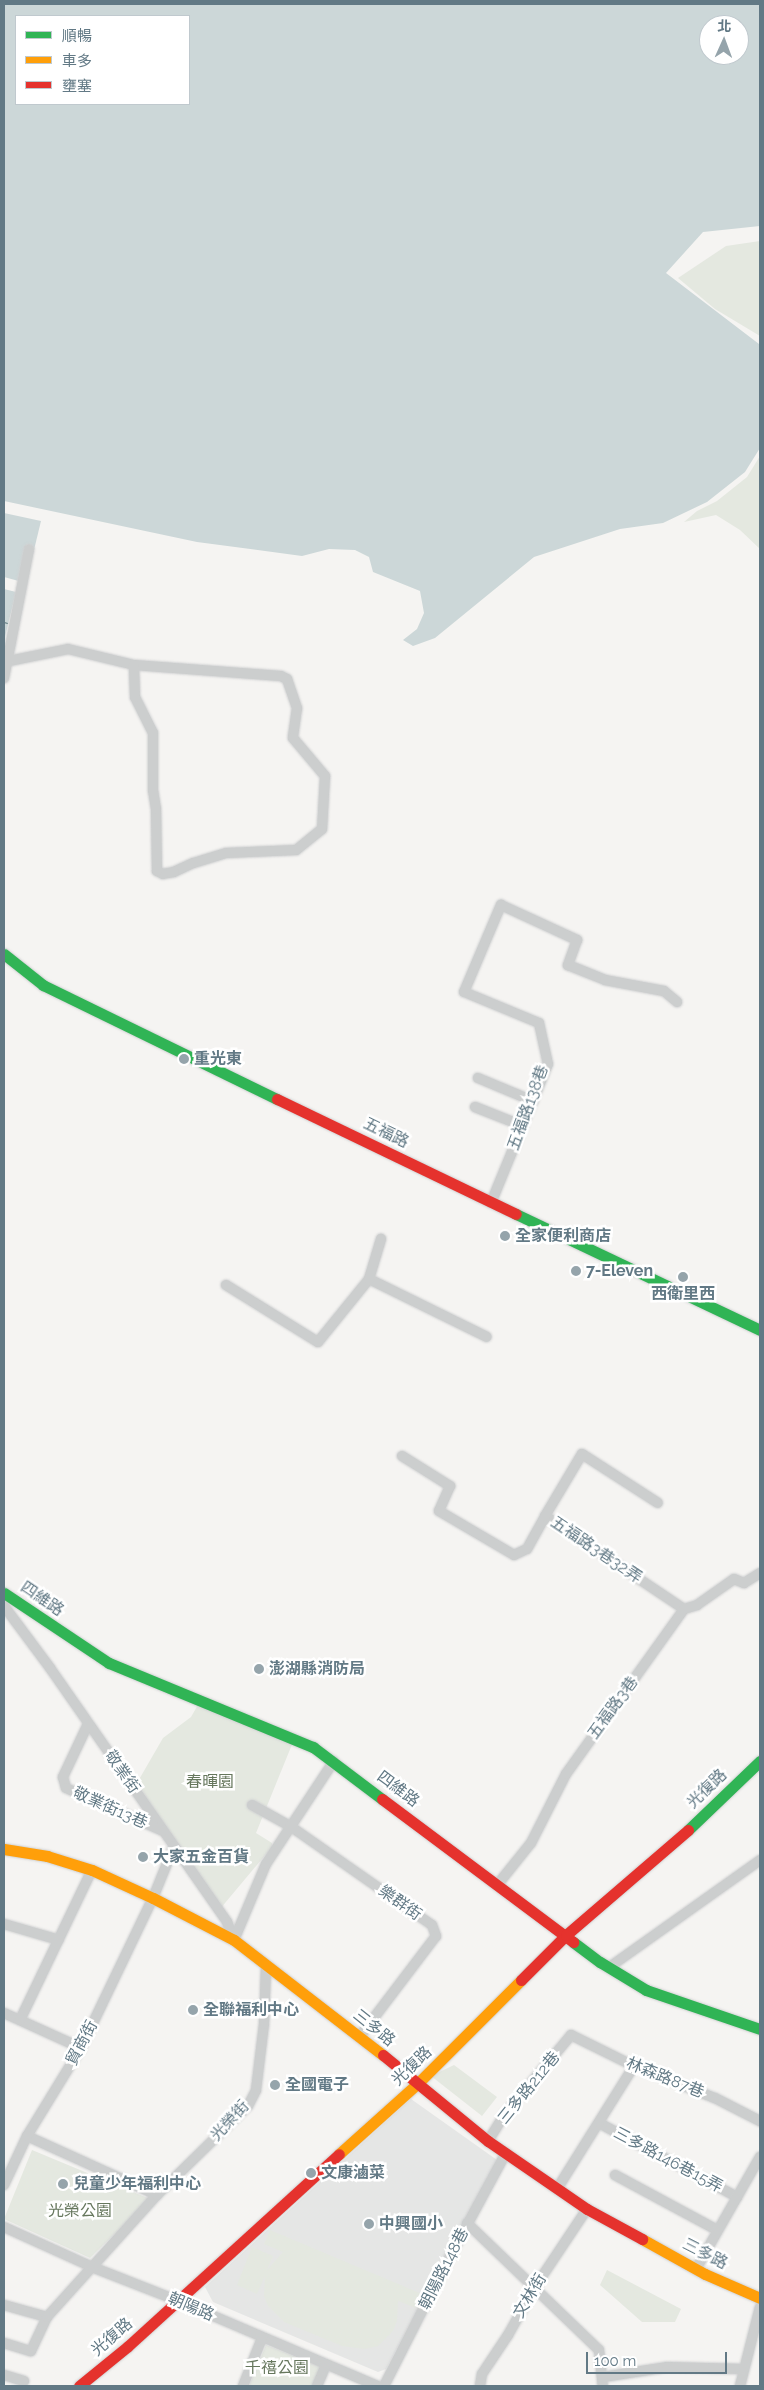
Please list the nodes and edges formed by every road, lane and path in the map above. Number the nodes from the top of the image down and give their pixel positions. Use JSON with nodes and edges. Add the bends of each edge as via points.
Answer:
{"nodes":[{"id":1,"x":29,"y":549,"type":"dead end"},
{"id":2,"x":5,"y":662,"type":"edge"},
{"id":3,"x":134,"y":665,"type":"junction"},
{"id":4,"x":4,"y":678,"type":"edge"},
{"id":5,"x":4,"y":954,"type":"edge"},
{"id":6,"x":677,"y":1002,"type":"dead end"},
{"id":7,"x":478,"y":1078,"type":"dead end"},
{"id":8,"x":532,"y":1102,"type":"junction"},
{"id":9,"x":475,"y":1107,"type":"dead end"},
{"id":10,"x":522,"y":1126,"type":"junction"},
{"id":11,"x":491,"y":1203,"type":"junction"},
{"id":12,"x":381,"y":1239,"type":"dead end"},
{"id":13,"x":370,"y":1279,"type":"junction"},
{"id":14,"x":226,"y":1286,"type":"dead end"},
{"id":15,"x":760,"y":1330,"type":"edge"},
{"id":16,"x":487,"y":1337,"type":"dead end"},
{"id":17,"x":402,"y":1456,"type":"dead end"},
{"id":18,"x":658,"y":1503,"type":"dead end"},
{"id":19,"x":545,"y":1516,"type":"junction"},
{"id":20,"x":760,"y":1573,"type":"edge"},
{"id":21,"x":4,"y":1593,"type":"edge"},
{"id":22,"x":4,"y":1606,"type":"edge"},
{"id":23,"x":684,"y":1609,"type":"junction"},
{"id":24,"x":88,"y":1724,"type":"junction"},
{"id":25,"x":334,"y":1761,"type":"junction"},
{"id":26,"x":760,"y":1761,"type":"edge"},
{"id":27,"x":252,"y":1806,"type":"dead end"},
{"id":28,"x":290,"y":1826,"type":"junction"},
{"id":29,"x":164,"y":1831,"type":"junction"},
{"id":30,"x":174,"y":1846,"type":"junction"},
{"id":31,"x":4,"y":1848,"type":"edge"},
{"id":32,"x":760,"y":1860,"type":"edge"},
{"id":33,"x":92,"y":1870,"type":"junction"},
{"id":34,"x":498,"y":1884,"type":"junction"},
{"id":35,"x":153,"y":1898,"type":"junction"},
{"id":36,"x":4,"y":1924,"type":"edge"},
{"id":37,"x":566,"y":1935,"type":"junction"},
{"id":38,"x":59,"y":1940,"type":"junction"},
{"id":39,"x":234,"y":1940,"type":"junction"},
{"id":40,"x":266,"y":1966,"type":"junction"},
{"id":41,"x":610,"y":1966,"type":"junction"},
{"id":42,"x":4,"y":2013,"type":"edge"},
{"id":43,"x":20,"y":2020,"type":"junction"},
{"id":44,"x":760,"y":2029,"type":"edge"},
{"id":45,"x":571,"y":2035,"type":"joint"},
{"id":46,"x":360,"y":2036,"type":"junction"},
{"id":47,"x":81,"y":2048,"type":"junction"},
{"id":48,"x":634,"y":2066,"type":"junction"},
{"id":49,"x":417,"y":2084,"type":"junction"},
{"id":50,"x":760,"y":2121,"type":"edge"},
{"id":51,"x":599,"y":2123,"type":"junction"},
{"id":52,"x":27,"y":2136,"type":"junction"},
{"id":53,"x":488,"y":2141,"type":"junction"},
{"id":54,"x":506,"y":2154,"type":"junction"},
{"id":55,"x":760,"y":2158,"type":"edge"},
{"id":56,"x":615,"y":2175,"type":"dead end"},
{"id":57,"x":4,"y":2185,"type":"edge"},
{"id":58,"x":557,"y":2189,"type":"junction"},
{"id":59,"x":156,"y":2195,"type":"junction"},
{"id":60,"x":737,"y":2197,"type":"junction"},
{"id":61,"x":587,"y":2209,"type":"junction"},
{"id":62,"x":467,"y":2223,"type":"junction"},
{"id":63,"x":4,"y":2227,"type":"edge"},
{"id":64,"x":718,"y":2230,"type":"junction"},
{"id":65,"x":92,"y":2267,"type":"junction"},
{"id":66,"x":696,"y":2269,"type":"junction"},
{"id":67,"x":535,"y":2287,"type":"junction"},
{"id":68,"x":760,"y":2298,"type":"edge"},
{"id":69,"x":176,"y":2300,"type":"junction"},
{"id":70,"x":4,"y":2305,"type":"edge"},
{"id":71,"x":760,"y":2307,"type":"edge"},
{"id":72,"x":47,"y":2317,"type":"junction"},
{"id":73,"x":262,"y":2338,"type":"junction"},
{"id":74,"x":4,"y":2343,"type":"edge"},
{"id":75,"x":326,"y":2364,"type":"junction"},
{"id":76,"x":744,"y":2369,"type":"junction"},
{"id":77,"x":4,"y":2375,"type":"edge"},
{"id":78,"x":24,"y":2381,"type":"dead end"},
{"id":79,"x":603,"y":2381,"type":"edge"},
{"id":80,"x":83,"y":2385,"type":"edge"},
{"id":81,"x":243,"y":2386,"type":"edge"},
{"id":82,"x":317,"y":2386,"type":"edge"},
{"id":83,"x":378,"y":2386,"type":"edge"},
{"id":84,"x":384,"y":2386,"type":"edge"},
{"id":85,"x":480,"y":2386,"type":"edge"},
{"id":86,"x":740,"y":2386,"type":"edge"}],
"edges":[{"from":1,"to":2,"type":"street"},
{"from":2,"to":3,"type":"street","via":[[68,648]]},
{"from":2,"to":4,"type":"street"},
{"from":3,"to":3,"type":"street","via":[[287,679],[297,708],[293,738],[325,776],[322,829],[296,850],[226,853],[174,872],[163,874],[157,871],[153,733],[135,697]]},
{"from":5,"to":11,"type":"street","name":"五福路","via":[[43,985]]},
{"from":6,"to":8,"type":"street","name":"五福路138巷","via":[[664,991],[604,980],[568,965],[577,940],[501,905],[464,992],[539,1023],[548,1064]]},
{"from":7,"to":8,"type":"street"},
{"from":8,"to":10,"type":"street","name":"五福路138巷"},
{"from":9,"to":10,"type":"street"},
{"from":10,"to":11,"type":"street","name":"五福路138巷"},
{"from":11,"to":15,"type":"street","name":"五福路"},
{"from":12,"to":13,"type":"street"},
{"from":13,"to":14,"type":"street","via":[[318,1342]]},
{"from":13,"to":16,"type":"street"},
{"from":17,"to":19,"type":"street","name":"五福路3巷32弄","via":[[450,1486],[439,1511],[514,1556],[528,1548]]},
{"from":18,"to":19,"type":"street","via":[[582,1454]]},
{"from":19,"to":23,"type":"street","name":"五福路3巷32弄"},
{"from":20,"to":23,"type":"street","name":"五福路3巷","via":[[744,1584],[734,1579],[697,1605]]},
{"from":21,"to":25,"type":"street","name":"四維路","via":[[108,1663],[313,1747]]},
{"from":22,"to":24,"type":"street","name":"敬業街"},
{"from":23,"to":34,"type":"street","name":"五福路3巷","via":[[566,1774],[531,1844]]},
{"from":24,"to":29,"type":"street","name":"敬業街"},
{"from":24,"to":29,"type":"street","name":"敬業街13巷","via":[[63,1778],[66,1788]]},
{"from":25,"to":28,"type":"street"},
{"from":25,"to":34,"type":"street","name":"四維路"},
{"from":26,"to":37,"type":"street","name":"光復路","via":[[674,1843]]},
{"from":27,"to":28,"type":"street","name":"樂群街"},
{"from":28,"to":39,"type":"street","via":[[266,1864]]},
{"from":28,"to":46,"type":"street","name":"樂群街","via":[[432,1925],[436,1936]]},
{"from":29,"to":30,"type":"street","name":"敬業街"},
{"from":30,"to":35,"type":"street","name":"貿商街"},
{"from":30,"to":39,"type":"street","name":"敬業街","via":[[228,1922]]},
{"from":31,"to":33,"type":"street","name":"三多路","via":[[47,1856]]},
{"from":32,"to":41,"type":"street"},
{"from":33,"to":35,"type":"street","name":"三多路"},
{"from":33,"to":38,"type":"street"},
{"from":34,"to":37,"type":"street","name":"四維路"},
{"from":35,"to":39,"type":"street","name":"三多路"},
{"from":35,"to":47,"type":"street","name":"貿商街"},
{"from":36,"to":38,"type":"street"},
{"from":37,"to":41,"type":"street","name":"四維路"},
{"from":37,"to":49,"type":"street","name":"光復路"},
{"from":38,"to":43,"type":"street"},
{"from":39,"to":40,"type":"street","name":"三多路"},
{"from":40,"to":46,"type":"street","name":"三多路"},
{"from":40,"to":59,"type":"street","name":"光榮街","via":[[264,2024],[256,2090],[248,2106]]},
{"from":41,"to":44,"type":"street","name":"四維路","via":[[646,1990]]},
{"from":42,"to":43,"type":"street"},
{"from":43,"to":47,"type":"street"},
{"from":45,"to":48,"type":"street","name":"林森路87巷"},
{"from":45,"to":53,"type":"street","name":"三多路212巷","via":[[505,2114]]},
{"from":46,"to":49,"type":"street","name":"三多路"},
{"from":47,"to":52,"type":"street","name":"貿商街"},
{"from":48,"to":50,"type":"street","name":"林森路87巷","via":[[715,2098]]},
{"from":48,"to":51,"type":"street"},
{"from":49,"to":53,"type":"street","name":"三多路"},
{"from":49,"to":69,"type":"street","name":"光復路"},
{"from":51,"to":58,"type":"street"},
{"from":51,"to":60,"type":"street","name":"三多路146巷15弄"},
{"from":52,"to":57,"type":"street","name":"貿商街"},
{"from":52,"to":59,"type":"street"},
{"from":53,"to":54,"type":"street","name":"三多路"},
{"from":54,"to":58,"type":"street","name":"三多路"},
{"from":54,"to":62,"type":"street","name":"朝陽路148巷"},
{"from":55,"to":60,"type":"street"},
{"from":56,"to":64,"type":"street"},
{"from":58,"to":61,"type":"street","name":"三多路"},
{"from":59,"to":65,"type":"street","name":"光榮街"},
{"from":60,"to":64,"type":"street"},
{"from":61,"to":66,"type":"street","name":"三多路"},
{"from":61,"to":67,"type":"street","name":"文林街"},
{"from":62,"to":67,"type":"street"},
{"from":62,"to":84,"type":"street","name":"朝陽路148巷"},
{"from":63,"to":65,"type":"street","name":"朝陽路"},
{"from":64,"to":66,"type":"street"},
{"from":65,"to":69,"type":"street","name":"朝陽路"},
{"from":65,"to":72,"type":"street","name":"光榮街"},
{"from":66,"to":68,"type":"street","name":"三多路"},
{"from":67,"to":79,"type":"street","via":[[598,2350]]},
{"from":67,"to":85,"type":"street","name":"文林街","via":[[482,2374]]},
{"from":69,"to":73,"type":"street","name":"朝陽路"},
{"from":69,"to":80,"type":"street","name":"光復路"},
{"from":70,"to":72,"type":"street"},
{"from":71,"to":76,"type":"street"},
{"from":72,"to":74,"type":"street","name":"光榮街","via":[[32,2351]]},
{"from":73,"to":75,"type":"street","name":"朝陽路"},
{"from":73,"to":81,"type":"street"},
{"from":75,"to":82,"type":"street"},
{"from":75,"to":83,"type":"street","name":"朝陽路"},
{"from":76,"to":79,"type":"street","via":[[668,2367]]},
{"from":76,"to":86,"type":"street"},
{"from":77,"to":78,"type":"street"}]}
